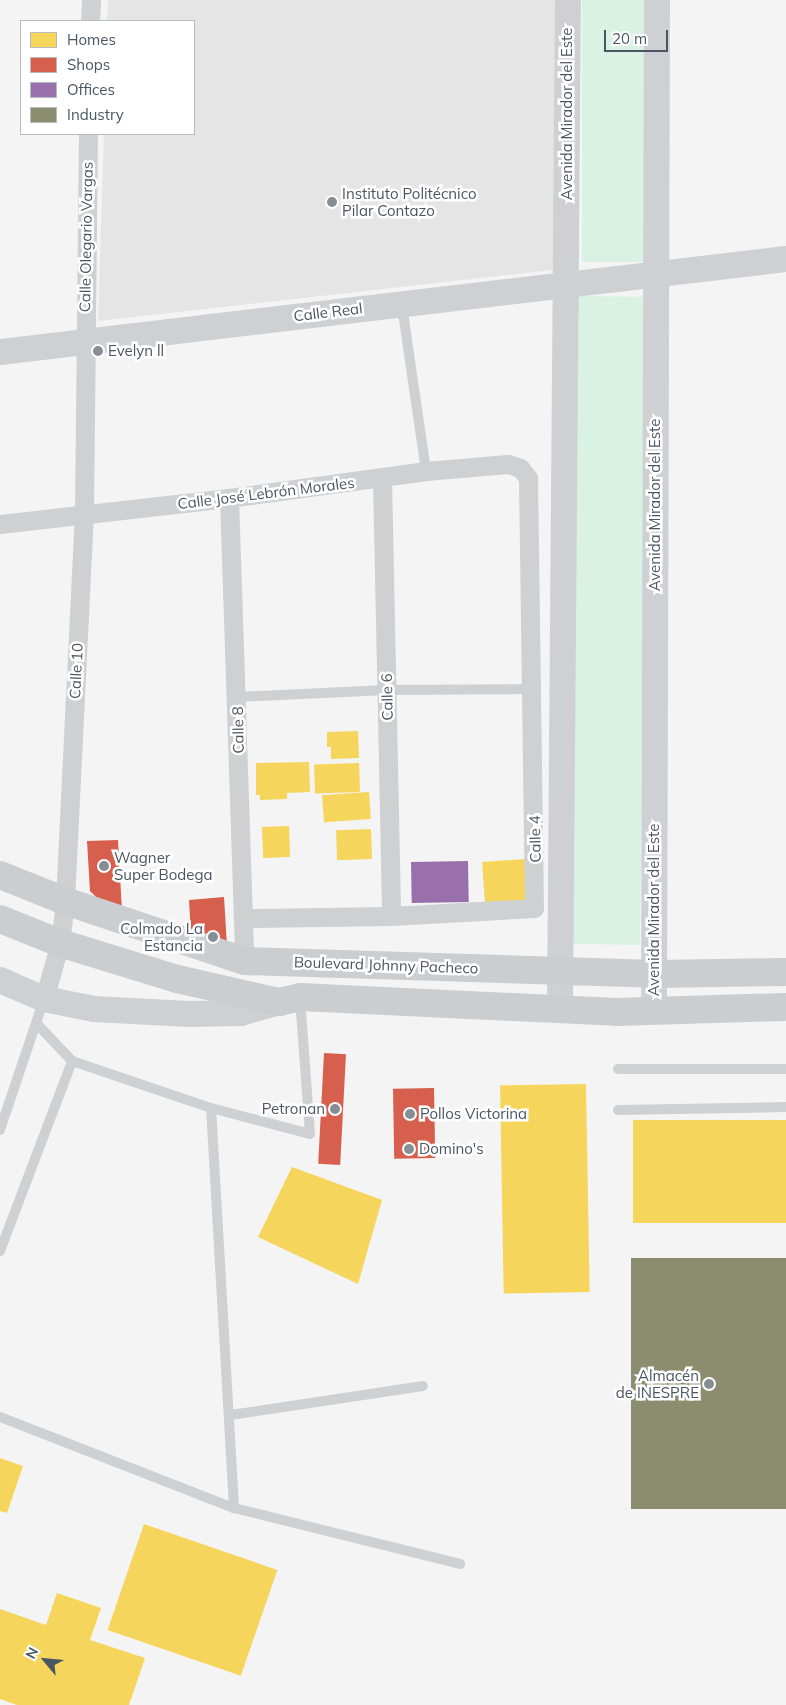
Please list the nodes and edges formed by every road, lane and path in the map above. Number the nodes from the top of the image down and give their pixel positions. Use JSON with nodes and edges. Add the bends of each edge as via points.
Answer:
{"nodes":[{"id":1,"x":91,"y":0,"type":"edge"},
{"id":2,"x":568,"y":0,"type":"edge"},
{"id":3,"x":657,"y":0,"type":"edge"},
{"id":4,"x":90,"y":20,"type":"edge"},
{"id":5,"x":88,"y":135,"type":"edge"},
{"id":6,"x":786,"y":259,"type":"edge"},
{"id":7,"x":656,"y":275,"type":"junction"},
{"id":8,"x":567,"y":284,"type":"junction"},
{"id":9,"x":402,"y":303,"type":"junction"},
{"id":10,"x":84,"y":341,"type":"junction"},
{"id":11,"x":0,"y":352,"type":"edge"},
{"id":12,"x":426,"y":470,"type":"junction"},
{"id":13,"x":382,"y":478,"type":"junction"},
{"id":14,"x":528,"y":478,"type":"joint"},
{"id":15,"x":229,"y":498,"type":"junction"},
{"id":16,"x":84,"y":514,"type":"junction"},
{"id":17,"x":0,"y":524,"type":"edge"},
{"id":18,"x":532,"y":689,"type":"junction"},
{"id":19,"x":387,"y":690,"type":"junction"},
{"id":20,"x":237,"y":697,"type":"junction"},
{"id":21,"x":0,"y":875,"type":"edge"},
{"id":22,"x":65,"y":901,"type":"junction"},
{"id":23,"x":392,"y":916,"type":"junction"},
{"id":24,"x":0,"y":918,"type":"edge"},
{"id":25,"x":243,"y":918,"type":"junction"},
{"id":26,"x":60,"y":943,"type":"junction"},
{"id":27,"x":244,"y":961,"type":"junction"},
{"id":28,"x":560,"y":972,"type":"junction"},
{"id":29,"x":786,"y":972,"type":"edge"},
{"id":30,"x":654,"y":974,"type":"junction"},
{"id":31,"x":0,"y":980,"type":"edge"},
{"id":32,"x":44,"y":999,"type":"junction"},
{"id":33,"x":289,"y":1000,"type":"junction"},
{"id":34,"x":786,"y":1008,"type":"edge"},
{"id":35,"x":560,"y":1009,"type":"junction"},
{"id":36,"x":654,"y":1011,"type":"junction"},
{"id":37,"x":37,"y":1024,"type":"junction"},
{"id":38,"x":72,"y":1061,"type":"junction"},
{"id":39,"x":786,"y":1069,"type":"edge"},
{"id":40,"x":618,"y":1070,"type":"dead end"},
{"id":41,"x":786,"y":1107,"type":"edge"},
{"id":42,"x":211,"y":1108,"type":"junction"},
{"id":43,"x":618,"y":1110,"type":"dead end"},
{"id":44,"x":0,"y":1130,"type":"edge"},
{"id":45,"x":0,"y":1251,"type":"edge"},
{"id":46,"x":423,"y":1386,"type":"dead end"},
{"id":47,"x":231,"y":1415,"type":"junction"},
{"id":48,"x":0,"y":1416,"type":"edge"},
{"id":49,"x":234,"y":1508,"type":"junction"},
{"id":50,"x":460,"y":1564,"type":"dead end"}],
"edges":[{"from":1,"to":4,"type":"street"},
{"from":2,"to":8,"type":"street","name":"Avenida Mirador del Este"},
{"from":3,"to":7,"type":"street","name":"Avenida Mirador del Este"},
{"from":5,"to":10,"type":"street","name":"Calle Olegario Vargas"},
{"from":6,"to":7,"type":"street","name":"Calle Real"},
{"from":7,"to":8,"type":"street","name":"Calle Real"},
{"from":7,"to":30,"type":"street","name":"Avenida Mirador del Este"},
{"from":8,"to":9,"type":"street","name":"Calle Real"},
{"from":8,"to":28,"type":"street","name":"Avenida Mirador del Este"},
{"from":9,"to":10,"type":"street","name":"Calle Real"},
{"from":9,"to":12,"type":"lane"},
{"from":10,"to":11,"type":"street","name":"Calle Real"},
{"from":10,"to":16,"type":"street","name":"Calle 10"},
{"from":12,"to":13,"type":"street","name":"Calle José Lebrón Morales"},
{"from":12,"to":14,"type":"street","name":"Calle José Lebrón Morales","via":[[508,464],[520,468]]},
{"from":13,"to":15,"type":"street","name":"Calle José Lebrón Morales"},
{"from":13,"to":19,"type":"street","name":"Calle 6"},
{"from":14,"to":18,"type":"street","name":"Calle 4"},
{"from":15,"to":16,"type":"street","name":"Calle José Lebrón Morales"},
{"from":15,"to":20,"type":"street","name":"Calle 8"},
{"from":16,"to":17,"type":"street","name":"Calle José Lebrón Morales"},
{"from":16,"to":22,"type":"street","name":"Calle 10"},
{"from":18,"to":19,"type":"lane"},
{"from":18,"to":23,"type":"street","name":"Calle 4","via":[[534,908],[530,911]]},
{"from":19,"to":20,"type":"lane"},
{"from":19,"to":23,"type":"street","name":"Calle 6"},
{"from":20,"to":25,"type":"street","name":"Calle 8"},
{"from":21,"to":22,"type":"main road","name":"Boulevard Johnny Pacheco"},
{"from":22,"to":26,"type":"street","name":"Calle 10"},
{"from":22,"to":27,"type":"main road","name":"Boulevard Johnny Pacheco"},
{"from":23,"to":25,"type":"street","name":"Calle 4"},
{"from":24,"to":26,"type":"main road"},
{"from":25,"to":27,"type":"street","name":"Calle 8"},
{"from":26,"to":32,"type":"street","name":"Calle 10"},
{"from":26,"to":33,"type":"main road","via":[[177,979]]},
{"from":27,"to":28,"type":"main road","name":"Boulevard Johnny Pacheco"},
{"from":28,"to":30,"type":"main road","name":"Boulevard Johnny Pacheco"},
{"from":28,"to":35,"type":"street","name":"Avenida Mirador del Este"},
{"from":29,"to":30,"type":"main road","name":"Boulevard Johnny Pacheco"},
{"from":30,"to":36,"type":"street","name":"Avenida Mirador del Este"},
{"from":31,"to":32,"type":"street"},
{"from":32,"to":33,"type":"street","via":[[94,1009],[189,1014],[241,1013]]},
{"from":32,"to":37,"type":"lane"},
{"from":33,"to":35,"type":"main road"},
{"from":33,"to":42,"type":"lane","via":[[310,1134]]},
{"from":34,"to":36,"type":"main road"},
{"from":35,"to":36,"type":"main road"},
{"from":37,"to":38,"type":"lane"},
{"from":37,"to":44,"type":"lane"},
{"from":38,"to":42,"type":"lane"},
{"from":38,"to":45,"type":"lane"},
{"from":39,"to":40,"type":"lane"},
{"from":41,"to":43,"type":"lane"},
{"from":42,"to":47,"type":"lane"},
{"from":46,"to":47,"type":"lane"},
{"from":47,"to":49,"type":"lane"},
{"from":48,"to":49,"type":"lane"},
{"from":49,"to":50,"type":"lane"}]}
